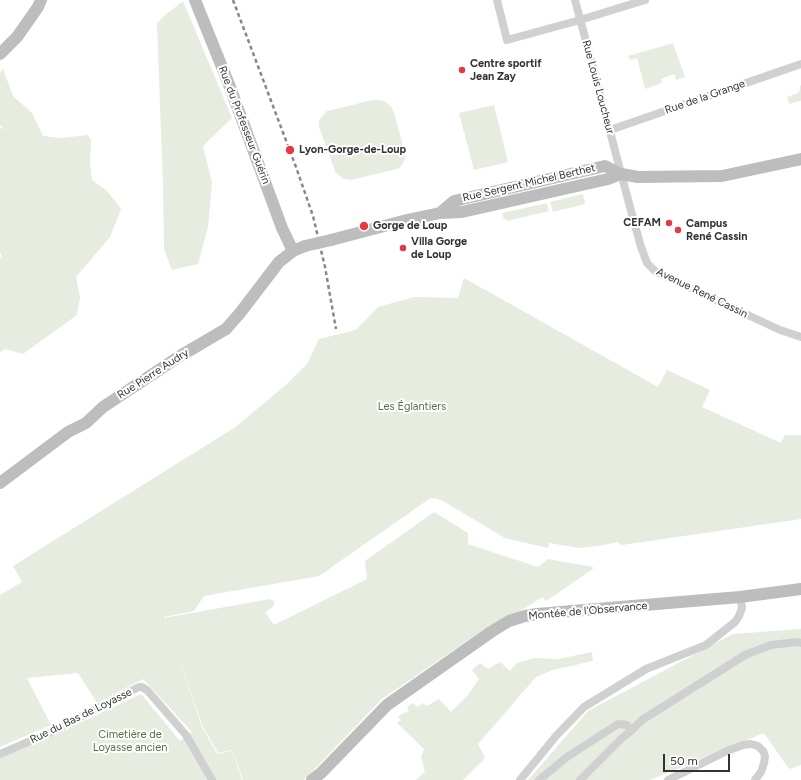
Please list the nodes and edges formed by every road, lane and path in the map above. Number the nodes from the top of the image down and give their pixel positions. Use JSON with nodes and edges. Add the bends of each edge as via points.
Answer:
{"nodes":[{"id":1,"x":41,"y":0,"type":"edge"},
{"id":2,"x":195,"y":0,"type":"edge"},
{"id":3,"x":497,"y":0,"type":"edge"},
{"id":4,"x":575,"y":0,"type":"edge"},
{"id":5,"x":645,"y":0,"type":"edge"},
{"id":6,"x":580,"y":20,"type":"junction"},
{"id":7,"x":0,"y":54,"type":"edge"},
{"id":8,"x":801,"y":64,"type":"edge"},
{"id":9,"x":610,"y":130,"type":"junction"},
{"id":10,"x":801,"y":159,"type":"edge"},
{"id":11,"x":621,"y":174,"type":"junction"},
{"id":12,"x":293,"y":250,"type":"junction"},
{"id":13,"x":801,"y":337,"type":"edge"},
{"id":14,"x":0,"y":483,"type":"edge"},
{"id":15,"x":801,"y":589,"type":"edge"},
{"id":16,"x":740,"y":598,"type":"junction"},
{"id":17,"x":801,"y":643,"type":"edge"},
{"id":18,"x":631,"y":731,"type":"junction"},
{"id":19,"x":0,"y":754,"type":"edge"},
{"id":20,"x":212,"y":780,"type":"edge"},
{"id":21,"x":312,"y":780,"type":"edge"},
{"id":22,"x":520,"y":780,"type":"edge"},
{"id":23,"x":539,"y":780,"type":"edge"},
{"id":24,"x":580,"y":780,"type":"edge"},
{"id":25,"x":668,"y":780,"type":"edge"},
{"id":26,"x":755,"y":780,"type":"edge"}],
"edges":[{"from":1,"to":7,"type":"street","via":[[17,37]]},
{"from":2,"to":12,"type":"street","name":"Rue du Professeur Guérin","via":[[282,228]]},
{"from":3,"to":6,"type":"street","via":[[507,40]]},
{"from":4,"to":6,"type":"street","name":"Rue Louis Loucheur"},
{"from":5,"to":6,"type":"street"},
{"from":6,"to":9,"type":"street","name":"Rue Louis Loucheur"},
{"from":8,"to":9,"type":"street","name":"Rue de la Grange"},
{"from":9,"to":11,"type":"street","name":"Rue Louis Loucheur"},
{"from":10,"to":11,"type":"street","name":"Rue Sergent Michel Berthet","via":[[722,176],[638,177]]},
{"from":11,"to":12,"type":"street","name":"Rue Sergent Michel Berthet","bridge":true,"via":[[466,212],[440,213],[407,220]]},
{"from":11,"to":13,"type":"street","name":"Avenue René Cassin","via":[[641,247],[647,263],[656,272],[780,330]]},
{"from":12,"to":14,"type":"street","name":"Rue Pierre Audry","via":[[279,262],[226,329],[103,407],[86,423],[68,432]]},
{"from":15,"to":16,"type":"street","name":"Montée de l'Observance"},
{"from":16,"to":21,"type":"street","name":"Montée de l'Observance","via":[[537,614],[509,621],[387,705]]},
{"from":16,"to":22,"type":"street","via":[[742,608],[739,616],[706,645],[646,669],[584,707]]},
{"from":17,"to":18,"type":"street","via":[[771,645],[744,655],[642,720]]},
{"from":18,"to":23,"type":"street","via":[[627,725],[618,724],[567,757]]},
{"from":18,"to":24,"type":"street"},
{"from":19,"to":20,"type":"street","name":"Rue du Bas de Loyasse","via":[[142,687],[186,735]]},
{"from":25,"to":26,"type":"street","via":[[727,751],[751,744],[758,746],[765,756],[761,772]]}]}
